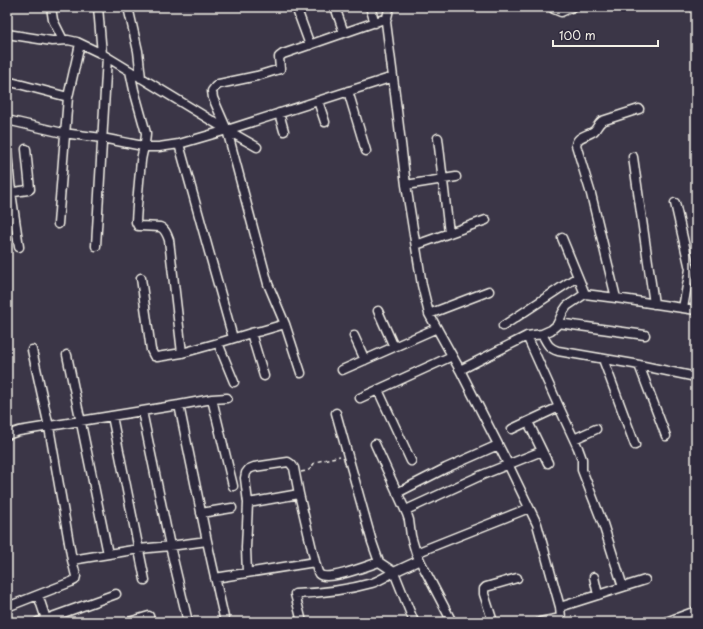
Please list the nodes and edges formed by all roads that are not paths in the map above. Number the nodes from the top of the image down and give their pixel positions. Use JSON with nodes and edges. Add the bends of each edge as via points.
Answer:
{"nodes":[{"id":1,"x":51,"y":7,"type":"edge"},
{"id":2,"x":98,"y":7,"type":"edge"},
{"id":3,"x":128,"y":7,"type":"edge"},
{"id":4,"x":296,"y":7,"type":"edge"},
{"id":5,"x":335,"y":7,"type":"edge"},
{"id":6,"x":370,"y":7,"type":"edge"},
{"id":7,"x":391,"y":7,"type":"edge"},
{"id":8,"x":552,"y":7,"type":"edge"},
{"id":9,"x":572,"y":7,"type":"edge"},
{"id":10,"x":387,"y":18,"type":"junction"},
{"id":11,"x":375,"y":23,"type":"junction"},
{"id":12,"x":344,"y":33,"type":"junction"},
{"id":13,"x":7,"y":34,"type":"edge"},
{"id":14,"x":63,"y":40,"type":"junction"},
{"id":15,"x":80,"y":44,"type":"junction"},
{"id":16,"x":310,"y":45,"type":"junction"},
{"id":17,"x":104,"y":56,"type":"junction"},
{"id":18,"x":130,"y":71,"type":"junction"},
{"id":19,"x":393,"y":77,"type":"junction"},
{"id":20,"x":141,"y":78,"type":"junction"},
{"id":21,"x":7,"y":81,"type":"edge"},
{"id":22,"x":348,"y":91,"type":"junction"},
{"id":23,"x":68,"y":97,"type":"junction"},
{"id":24,"x":318,"y":101,"type":"junction"},
{"id":25,"x":639,"y":109,"type":"dead end"},
{"id":26,"x":279,"y":114,"type":"junction"},
{"id":27,"x":7,"y":120,"type":"edge"},
{"id":28,"x":325,"y":122,"type":"dead end"},
{"id":29,"x":227,"y":130,"type":"junction"},
{"id":30,"x":284,"y":130,"type":"dead end"},
{"id":31,"x":66,"y":134,"type":"junction"},
{"id":32,"x":102,"y":138,"type":"junction"},
{"id":33,"x":438,"y":138,"type":"dead end"},
{"id":34,"x":178,"y":144,"type":"junction"},
{"id":35,"x":144,"y":146,"type":"junction"},
{"id":36,"x":257,"y":147,"type":"dead end"},
{"id":37,"x":26,"y":149,"type":"dead end"},
{"id":38,"x":366,"y":152,"type":"dead end"},
{"id":39,"x":7,"y":154,"type":"edge"},
{"id":40,"x":633,"y":157,"type":"dead end"},
{"id":41,"x":456,"y":177,"type":"dead end"},
{"id":42,"x":443,"y":179,"type":"junction"},
{"id":43,"x":406,"y":185,"type":"junction"},
{"id":44,"x":9,"y":192,"type":"edge"},
{"id":45,"x":675,"y":203,"type":"dead end"},
{"id":46,"x":486,"y":220,"type":"dead end"},
{"id":47,"x":58,"y":224,"type":"dead end"},
{"id":48,"x":449,"y":233,"type":"junction"},
{"id":49,"x":562,"y":238,"type":"dead end"},
{"id":50,"x":416,"y":245,"type":"junction"},
{"id":51,"x":96,"y":246,"type":"dead end"},
{"id":52,"x":19,"y":247,"type":"dead end"},
{"id":53,"x":577,"y":277,"type":"junction"},
{"id":54,"x":140,"y":278,"type":"dead end"},
{"id":55,"x":489,"y":291,"type":"dead end"},
{"id":56,"x":585,"y":294,"type":"junction"},
{"id":57,"x":616,"y":298,"type":"junction"},
{"id":58,"x":654,"y":304,"type":"junction"},
{"id":59,"x":682,"y":308,"type":"junction"},
{"id":60,"x":696,"y":310,"type":"edge"},
{"id":61,"x":378,"y":311,"type":"dead end"},
{"id":62,"x":429,"y":314,"type":"junction"},
{"id":63,"x":558,"y":323,"type":"junction"},
{"id":64,"x":286,"y":324,"type":"junction"},
{"id":65,"x":503,"y":326,"type":"dead end"},
{"id":66,"x":437,"y":328,"type":"junction"},
{"id":67,"x":250,"y":333,"type":"junction"},
{"id":68,"x":542,"y":334,"type":"junction"},
{"id":69,"x":645,"y":335,"type":"dead end"},
{"id":70,"x":354,"y":336,"type":"dead end"},
{"id":71,"x":527,"y":336,"type":"junction"},
{"id":72,"x":234,"y":338,"type":"junction"},
{"id":73,"x":218,"y":343,"type":"junction"},
{"id":74,"x":394,"y":347,"type":"junction"},
{"id":75,"x":32,"y":350,"type":"dead end"},
{"id":76,"x":182,"y":353,"type":"junction"},
{"id":77,"x":67,"y":355,"type":"dead end"},
{"id":78,"x":452,"y":356,"type":"junction"},
{"id":79,"x":603,"y":359,"type":"junction"},
{"id":80,"x":364,"y":360,"type":"junction"},
{"id":81,"x":639,"y":365,"type":"junction"},
{"id":82,"x":342,"y":370,"type":"dead end"},
{"id":83,"x":460,"y":370,"type":"junction"},
{"id":84,"x":301,"y":373,"type":"dead end"},
{"id":85,"x":264,"y":376,"type":"dead end"},
{"id":86,"x":696,"y":378,"type":"edge"},
{"id":87,"x":234,"y":382,"type":"dead end"},
{"id":88,"x":378,"y":390,"type":"junction"},
{"id":89,"x":227,"y":398,"type":"dead end"},
{"id":90,"x":360,"y":398,"type":"dead end"},
{"id":91,"x":212,"y":399,"type":"junction"},
{"id":92,"x":179,"y":405,"type":"junction"},
{"id":93,"x":559,"y":407,"type":"junction"},
{"id":94,"x":142,"y":411,"type":"junction"},
{"id":95,"x":336,"y":413,"type":"dead end"},
{"id":96,"x":112,"y":416,"type":"junction"},
{"id":97,"x":81,"y":421,"type":"junction"},
{"id":98,"x":528,"y":422,"type":"junction"},
{"id":99,"x":49,"y":427,"type":"junction"},
{"id":100,"x":512,"y":429,"type":"dead end"},
{"id":101,"x":596,"y":429,"type":"dead end"},
{"id":102,"x":7,"y":436,"type":"edge"},
{"id":103,"x":666,"y":436,"type":"dead end"},
{"id":104,"x":574,"y":439,"type":"junction"},
{"id":105,"x":375,"y":444,"type":"dead end"},
{"id":106,"x":498,"y":445,"type":"junction"},
{"id":107,"x":636,"y":445,"type":"dead end"},
{"id":108,"x":542,"y":451,"type":"junction"},
{"id":109,"x":410,"y":461,"type":"dead end"},
{"id":110,"x":548,"y":463,"type":"dead end"},
{"id":111,"x":508,"y":464,"type":"junction"},
{"id":112,"x":233,"y":486,"type":"dead end"},
{"id":113,"x":397,"y":493,"type":"junction"},
{"id":114,"x":299,"y":494,"type":"junction"},
{"id":115,"x":248,"y":503,"type":"junction"},
{"id":116,"x":232,"y":508,"type":"dead end"},
{"id":117,"x":529,"y":508,"type":"junction"},
{"id":118,"x":406,"y":510,"type":"junction"},
{"id":119,"x":201,"y":513,"type":"junction"},
{"id":120,"x":207,"y":541,"type":"junction"},
{"id":121,"x":170,"y":546,"type":"junction"},
{"id":122,"x":139,"y":549,"type":"junction"},
{"id":123,"x":108,"y":554,"type":"junction"},
{"id":124,"x":418,"y":557,"type":"junction"},
{"id":125,"x":72,"y":560,"type":"junction"},
{"id":126,"x":315,"y":562,"type":"junction"},
{"id":127,"x":379,"y":562,"type":"junction"},
{"id":128,"x":394,"y":572,"type":"junction"},
{"id":129,"x":247,"y":573,"type":"junction"},
{"id":130,"x":215,"y":578,"type":"junction"},
{"id":131,"x":517,"y":578,"type":"dead end"},
{"id":132,"x":594,"y":578,"type":"dead end"},
{"id":133,"x":145,"y":580,"type":"dead end"},
{"id":134,"x":645,"y":580,"type":"dead end"},
{"id":135,"x":622,"y":587,"type":"junction"},
{"id":136,"x":116,"y":594,"type":"dead end"},
{"id":137,"x":38,"y":595,"type":"junction"},
{"id":138,"x":598,"y":595,"type":"junction"},
{"id":139,"x":7,"y":607,"type":"edge"},
{"id":140,"x":560,"y":607,"type":"junction"},
{"id":141,"x":696,"y":610,"type":"edge"},
{"id":142,"x":562,"y":620,"type":"edge"},
{"id":143,"x":42,"y":621,"type":"edge"},
{"id":144,"x":129,"y":622,"type":"edge"},
{"id":145,"x":150,"y":622,"type":"edge"},
{"id":146,"x":188,"y":622,"type":"edge"},
{"id":147,"x":225,"y":622,"type":"edge"},
{"id":148,"x":302,"y":622,"type":"edge"},
{"id":149,"x":414,"y":622,"type":"edge"},
{"id":150,"x":452,"y":622,"type":"edge"},
{"id":151,"x":493,"y":622,"type":"edge"},
{"id":152,"x":540,"y":622,"type":"edge"},
{"id":153,"x":666,"y":622,"type":"edge"}],
"edges":[{"from":1,"to":14,"type":"street","via":[[53,20]]},
{"from":2,"to":17,"type":"street"},
{"from":3,"to":20,"type":"street"},
{"from":4,"to":16,"type":"street"},
{"from":5,"to":12,"type":"street"},
{"from":6,"to":11,"type":"street"},
{"from":7,"to":10,"type":"street"},
{"from":8,"to":9,"type":"street","via":[[561,12]]},
{"from":10,"to":11,"type":"street"},
{"from":10,"to":19,"type":"street"},
{"from":11,"to":12,"type":"street"},
{"from":12,"to":16,"type":"street"},
{"from":13,"to":14,"type":"street","via":[[52,41]]},
{"from":14,"to":15,"type":"street"},
{"from":15,"to":17,"type":"street"},
{"from":15,"to":23,"type":"street"},
{"from":16,"to":29,"type":"street","via":[[279,57],[280,69],[215,87],[212,91],[213,98]]},
{"from":17,"to":18,"type":"street"},
{"from":17,"to":32,"type":"street"},
{"from":18,"to":20,"type":"street"},
{"from":18,"to":35,"type":"street","via":[[146,133]]},
{"from":19,"to":22,"type":"street"},
{"from":19,"to":43,"type":"street"},
{"from":20,"to":29,"type":"street"},
{"from":21,"to":23,"type":"street"},
{"from":22,"to":24,"type":"street"},
{"from":22,"to":38,"type":"street"},
{"from":23,"to":31,"type":"street"},
{"from":24,"to":26,"type":"street"},
{"from":24,"to":28,"type":"street"},
{"from":25,"to":57,"type":"street","via":[[602,121],[595,130],[576,141]]},
{"from":26,"to":29,"type":"street"},
{"from":26,"to":30,"type":"street"},
{"from":27,"to":31,"type":"street"},
{"from":29,"to":34,"type":"street"},
{"from":29,"to":36,"type":"street"},
{"from":29,"to":64,"type":"street","via":[[268,284]]},
{"from":31,"to":32,"type":"street"},
{"from":31,"to":47,"type":"street"},
{"from":32,"to":35,"type":"street"},
{"from":32,"to":51,"type":"street"},
{"from":33,"to":42,"type":"street"},
{"from":34,"to":35,"type":"street"},
{"from":34,"to":72,"type":"street"},
{"from":35,"to":76,"type":"street","via":[[136,222],[138,226],[162,228],[169,240]]},
{"from":37,"to":44,"type":"street","via":[[30,189]]},
{"from":39,"to":44,"type":"street"},
{"from":40,"to":58,"type":"street"},
{"from":41,"to":42,"type":"street"},
{"from":42,"to":43,"type":"street"},
{"from":42,"to":48,"type":"street"},
{"from":43,"to":50,"type":"street"},
{"from":44,"to":52,"type":"street"},
{"from":45,"to":59,"type":"street","via":[[690,269]]},
{"from":46,"to":48,"type":"street"},
{"from":48,"to":50,"type":"street"},
{"from":49,"to":53,"type":"street"},
{"from":50,"to":62,"type":"street"},
{"from":53,"to":56,"type":"street"},
{"from":53,"to":65,"type":"street"},
{"from":54,"to":76,"type":"street","via":[[152,354],[157,357]]},
{"from":55,"to":62,"type":"street"},
{"from":56,"to":57,"type":"street"},
{"from":56,"to":63,"type":"street","via":[[567,306]]},
{"from":57,"to":58,"type":"street"},
{"from":58,"to":59,"type":"street"},
{"from":59,"to":60,"type":"street"},
{"from":61,"to":74,"type":"street"},
{"from":62,"to":66,"type":"street"},
{"from":63,"to":68,"type":"street"},
{"from":63,"to":69,"type":"street"},
{"from":64,"to":67,"type":"street"},
{"from":64,"to":84,"type":"street"},
{"from":66,"to":74,"type":"street"},
{"from":66,"to":78,"type":"street"},
{"from":67,"to":72,"type":"street"},
{"from":67,"to":85,"type":"street"},
{"from":68,"to":71,"type":"street"},
{"from":68,"to":79,"type":"street","via":[[552,349]]},
{"from":70,"to":80,"type":"street"},
{"from":71,"to":83,"type":"street"},
{"from":71,"to":93,"type":"street"},
{"from":72,"to":73,"type":"street"},
{"from":73,"to":76,"type":"street"},
{"from":73,"to":87,"type":"street"},
{"from":74,"to":80,"type":"street"},
{"from":75,"to":99,"type":"street"},
{"from":77,"to":97,"type":"street"},
{"from":78,"to":83,"type":"street"},
{"from":78,"to":88,"type":"street"},
{"from":79,"to":81,"type":"street"},
{"from":79,"to":107,"type":"street"},
{"from":80,"to":82,"type":"street"},
{"from":81,"to":86,"type":"street"},
{"from":81,"to":103,"type":"street"},
{"from":83,"to":106,"type":"street"},
{"from":88,"to":90,"type":"street"},
{"from":88,"to":109,"type":"street"},
{"from":89,"to":91,"type":"street"},
{"from":91,"to":92,"type":"street"},
{"from":91,"to":112,"type":"street"},
{"from":92,"to":94,"type":"street"},
{"from":92,"to":119,"type":"street"},
{"from":93,"to":98,"type":"street"},
{"from":93,"to":104,"type":"street"},
{"from":94,"to":96,"type":"street"},
{"from":94,"to":121,"type":"street"},
{"from":95,"to":127,"type":"street"},
{"from":96,"to":97,"type":"street"},
{"from":96,"to":122,"type":"street"},
{"from":97,"to":99,"type":"street"},
{"from":97,"to":123,"type":"street"},
{"from":98,"to":100,"type":"street"},
{"from":98,"to":108,"type":"street"},
{"from":99,"to":102,"type":"street","via":[[19,431]]},
{"from":99,"to":125,"type":"street"},
{"from":101,"to":104,"type":"street"},
{"from":104,"to":135,"type":"street"},
{"from":105,"to":113,"type":"street"},
{"from":106,"to":111,"type":"street"},
{"from":106,"to":113,"type":"street"},
{"from":108,"to":110,"type":"street"},
{"from":108,"to":111,"type":"street"},
{"from":111,"to":117,"type":"street"},
{"from":111,"to":118,"type":"street"},
{"from":113,"to":118,"type":"street"},
{"from":114,"to":115,"type":"street"},
{"from":114,"to":115,"type":"street","via":[[292,464],[288,462],[254,467],[249,469],[245,478]]},
{"from":114,"to":126,"type":"street"},
{"from":115,"to":129,"type":"street"},
{"from":116,"to":119,"type":"street"},
{"from":117,"to":124,"type":"street"},
{"from":117,"to":140,"type":"street","via":[[537,524]]},
{"from":118,"to":124,"type":"street"},
{"from":119,"to":120,"type":"street"},
{"from":120,"to":121,"type":"street"},
{"from":120,"to":130,"type":"street"},
{"from":121,"to":122,"type":"street"},
{"from":121,"to":146,"type":"street"},
{"from":122,"to":123,"type":"street"},
{"from":122,"to":133,"type":"street"},
{"from":123,"to":125,"type":"street"},
{"from":124,"to":128,"type":"street"},
{"from":124,"to":150,"type":"street"},
{"from":125,"to":137,"type":"street","via":[[75,580]]},
{"from":126,"to":127,"type":"street","via":[[322,576],[330,576]]},
{"from":126,"to":129,"type":"street"},
{"from":127,"to":128,"type":"street"},
{"from":128,"to":148,"type":"street","via":[[373,583],[345,589],[295,594]]},
{"from":128,"to":149,"type":"street"},
{"from":129,"to":130,"type":"street"},
{"from":130,"to":147,"type":"street"},
{"from":131,"to":151,"type":"street","via":[[484,589]]},
{"from":132,"to":138,"type":"street"},
{"from":134,"to":135,"type":"street"},
{"from":135,"to":138,"type":"street"},
{"from":136,"to":143,"type":"street"},
{"from":137,"to":139,"type":"street"},
{"from":137,"to":143,"type":"street"},
{"from":138,"to":140,"type":"street"},
{"from":140,"to":142,"type":"street"},
{"from":141,"to":153,"type":"street"},
{"from":142,"to":152,"type":"street"},
{"from":144,"to":145,"type":"street","via":[[149,616]]}]}
